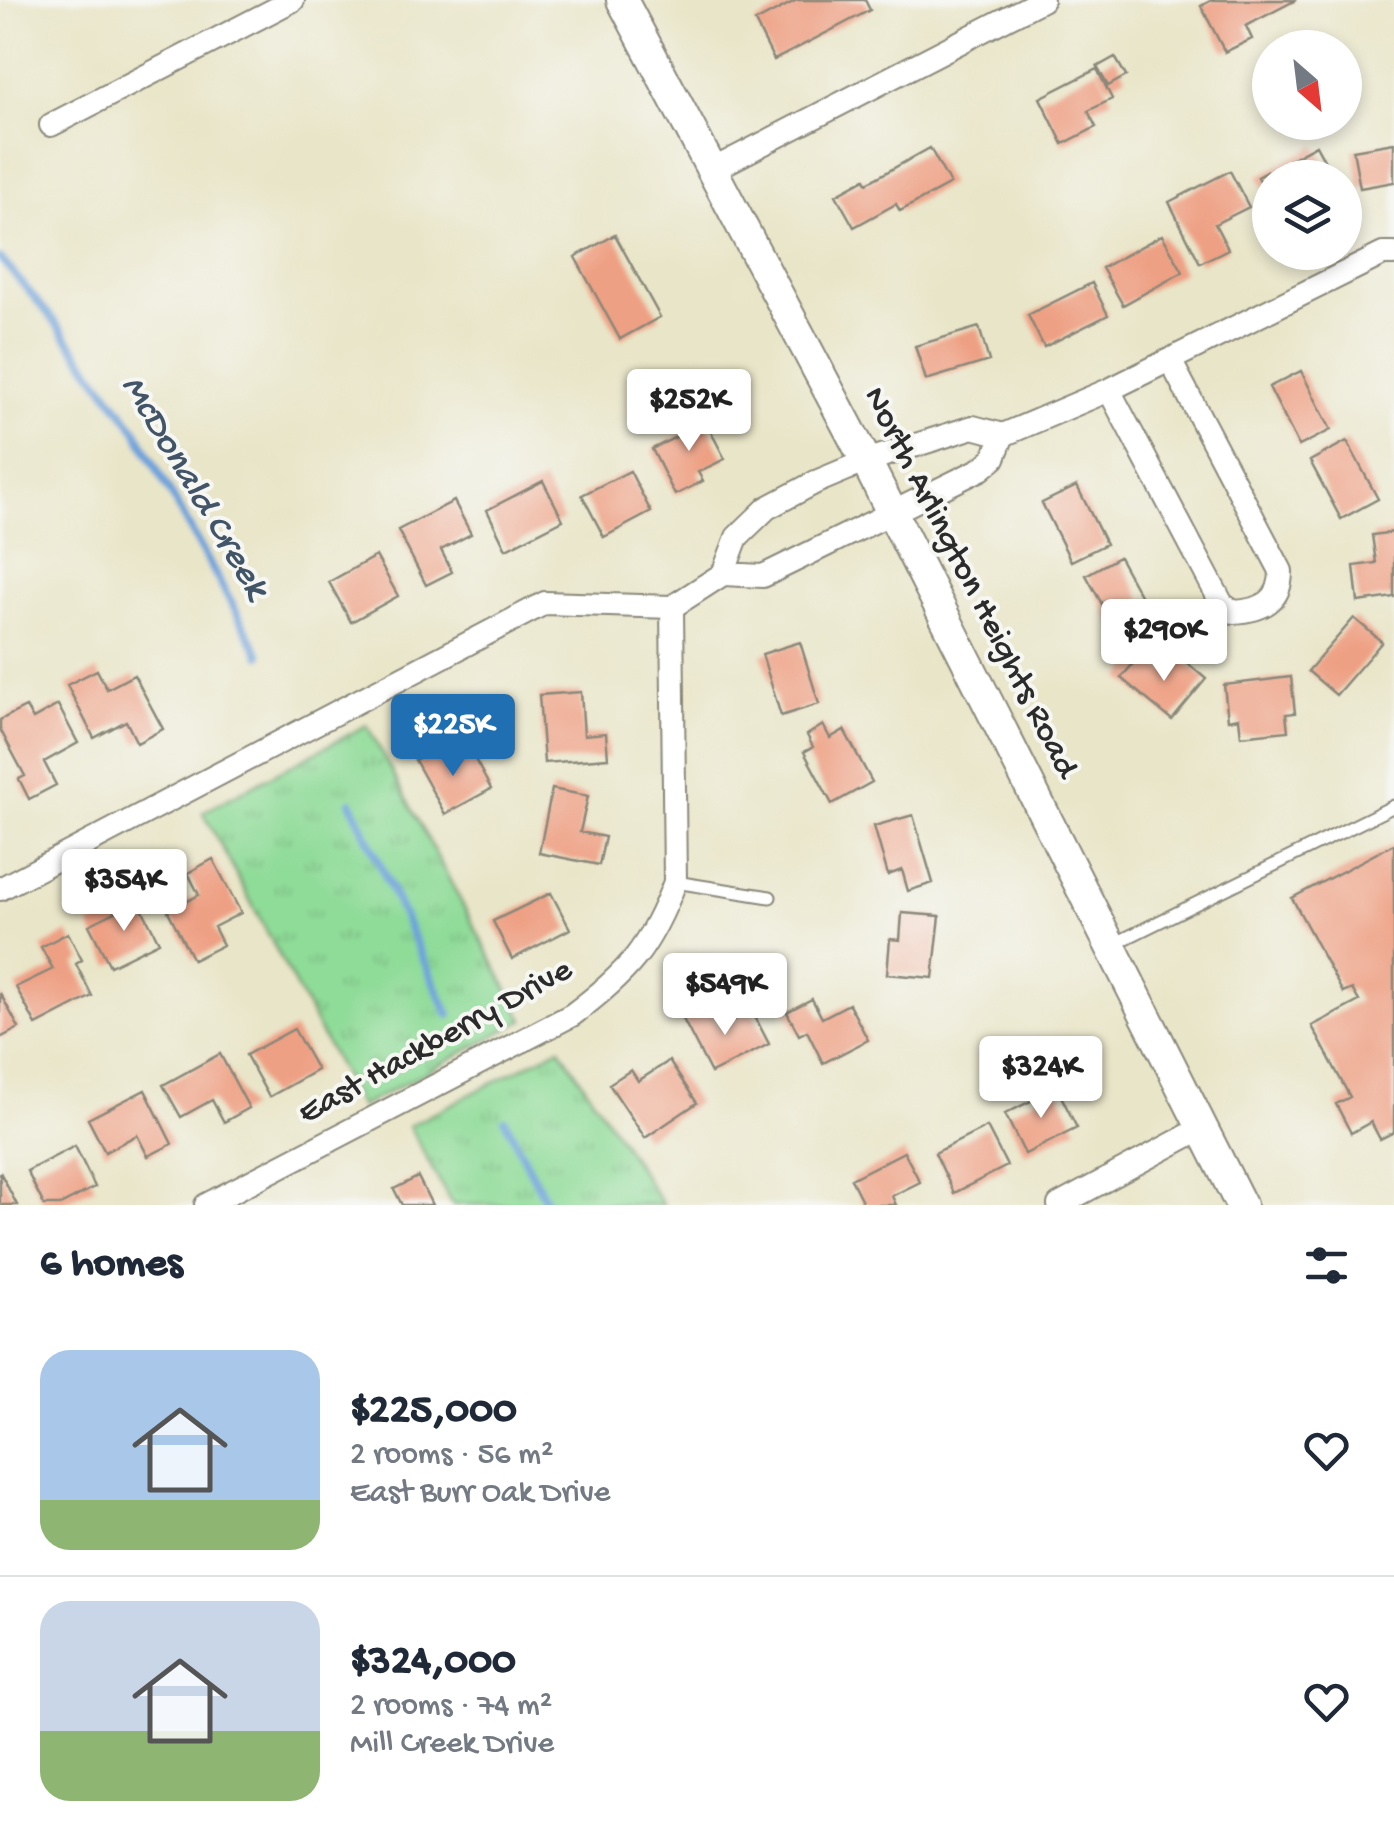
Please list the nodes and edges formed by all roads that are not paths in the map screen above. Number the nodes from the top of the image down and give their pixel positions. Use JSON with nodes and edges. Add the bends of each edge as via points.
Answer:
{"nodes":[{"id":1,"x":293,"y":0,"type":"edge"},
{"id":2,"x":622,"y":0,"type":"edge"},
{"id":3,"x":1042,"y":0,"type":"edge"},
{"id":4,"x":51,"y":126,"type":"dead end"},
{"id":5,"x":712,"y":170,"type":"junction"},
{"id":6,"x":1394,"y":254,"type":"edge"},
{"id":7,"x":1170,"y":360,"type":"junction"},
{"id":8,"x":1109,"y":390,"type":"junction"},
{"id":9,"x":1002,"y":435,"type":"junction"},
{"id":10,"x":866,"y":461,"type":"junction"},
{"id":11,"x":893,"y":514,"type":"junction"},
{"id":12,"x":722,"y":574,"type":"junction"},
{"id":13,"x":672,"y":607,"type":"junction"},
{"id":14,"x":1394,"y":806,"type":"edge"},
{"id":15,"x":676,"y":882,"type":"junction"},
{"id":16,"x":0,"y":888,"type":"edge"},
{"id":17,"x":770,"y":898,"type":"dead end"},
{"id":18,"x":1110,"y":946,"type":"junction"},
{"id":19,"x":1202,"y":1128,"type":"junction"},
{"id":20,"x":206,"y":1205,"type":"edge"},
{"id":21,"x":1059,"y":1205,"type":"edge"},
{"id":22,"x":1241,"y":1205,"type":"edge"}],
"edges":[{"from":1,"to":4,"type":"street"},
{"from":2,"to":5,"type":"main road","name":"North Arlington Heights Road"},
{"from":3,"to":5,"type":"street"},
{"from":5,"to":10,"type":"main road","name":"North Arlington Heights Road"},
{"from":6,"to":7,"type":"street"},
{"from":7,"to":8,"type":"street"},
{"from":7,"to":8,"type":"street","via":[[1281,571],[1277,596],[1256,610],[1234,612],[1222,604]]},
{"from":8,"to":9,"type":"street"},
{"from":9,"to":10,"type":"street","via":[[973,427]]},
{"from":9,"to":11,"type":"street","via":[[994,458],[982,468]]},
{"from":10,"to":11,"type":"main road","name":"North Arlington Heights Road"},
{"from":10,"to":12,"type":"street","via":[[767,508],[736,537]]},
{"from":11,"to":12,"type":"street","via":[[763,576]]},
{"from":11,"to":18,"type":"main road","name":"North Arlington Heights Road"},
{"from":12,"to":13,"type":"street"},
{"from":13,"to":15,"type":"street","name":"East Hackberry Drive"},
{"from":13,"to":16,"type":"street","via":[[545,603]]},
{"from":14,"to":18,"type":"lane"},
{"from":15,"to":17,"type":"lane"},
{"from":15,"to":20,"type":"street","name":"East Hackberry Drive","via":[[638,958],[572,1016]]},
{"from":18,"to":19,"type":"main road","name":"North Arlington Heights Road"},
{"from":19,"to":21,"type":"street"},
{"from":19,"to":22,"type":"main road","name":"North Arlington Heights Road"}]}
